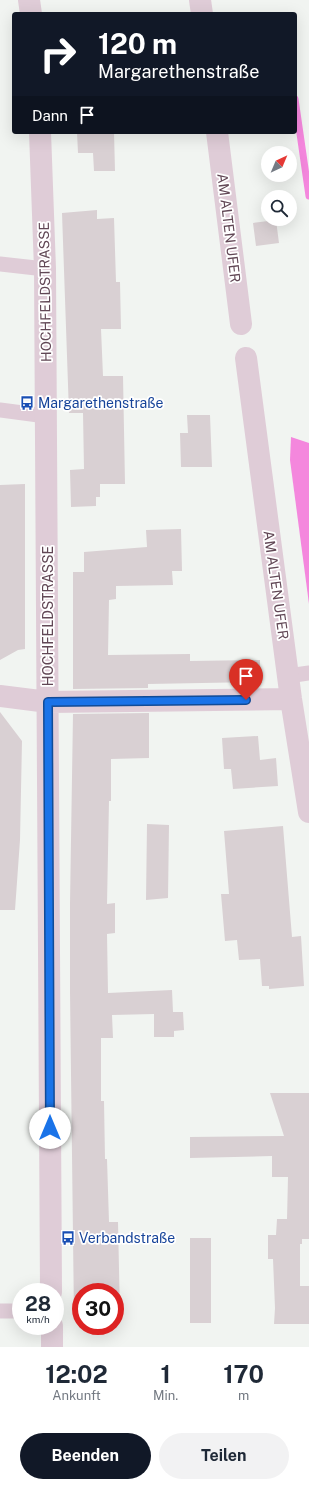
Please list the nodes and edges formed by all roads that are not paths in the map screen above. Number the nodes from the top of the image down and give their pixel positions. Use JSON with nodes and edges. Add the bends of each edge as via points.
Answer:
{"nodes":[{"id":1,"x":29,"y":0,"type":"edge"},
{"id":2,"x":200,"y":0,"type":"edge"},
{"id":3,"x":31,"y":12,"type":"edge"},
{"id":4,"x":202,"y":12,"type":"edge"},
{"id":5,"x":40,"y":134,"type":"edge"},
{"id":6,"x":217,"y":134,"type":"edge"},
{"id":7,"x":0,"y":264,"type":"edge"},
{"id":8,"x":46,"y":269,"type":"junction"},
{"id":9,"x":241,"y":324,"type":"dead end"},
{"id":10,"x":246,"y":358,"type":"dead end"},
{"id":11,"x":0,"y":410,"type":"edge"},
{"id":12,"x":46,"y":416,"type":"junction"},
{"id":13,"x":299,"y":674,"type":"edge"},
{"id":14,"x":0,"y":696,"type":"edge"},
{"id":15,"x":291,"y":699,"type":"junction"},
{"id":16,"x":48,"y":702,"type":"junction"},
{"id":17,"x":309,"y":812,"type":"edge"},
{"id":18,"x":51,"y":1283,"type":"edge"},
{"id":19,"x":0,"y":1311,"type":"edge"},
{"id":20,"x":12,"y":1311,"type":"edge"},
{"id":21,"x":52,"y":1335,"type":"edge"},
{"id":22,"x":52,"y":1347,"type":"edge"}],
"edges":[{"from":1,"to":3,"type":"street"},
{"from":2,"to":4,"type":"street"},
{"from":5,"to":8,"type":"street","name":"HOCHFELDSTRASSE"},
{"from":6,"to":9,"type":"street","name":"AM ALTEN UFER"},
{"from":7,"to":8,"type":"lane"},
{"from":8,"to":12,"type":"street","name":"HOCHFELDSTRASSE"},
{"from":10,"to":13,"type":"street","name":"AM ALTEN UFER"},
{"from":11,"to":12,"type":"lane"},
{"from":12,"to":16,"type":"street","name":"HOCHFELDSTRASSE"},
{"from":13,"to":15,"type":"street","name":"AM ALTEN UFER"},
{"from":14,"to":16,"type":"street"},
{"from":15,"to":16,"type":"street"},
{"from":15,"to":17,"type":"street","name":"AM ALTEN UFER"},
{"from":16,"to":18,"type":"street","name":"HOCHFELDSTRASSE"},
{"from":19,"to":20,"type":"lane"},
{"from":21,"to":22,"type":"street"}]}
